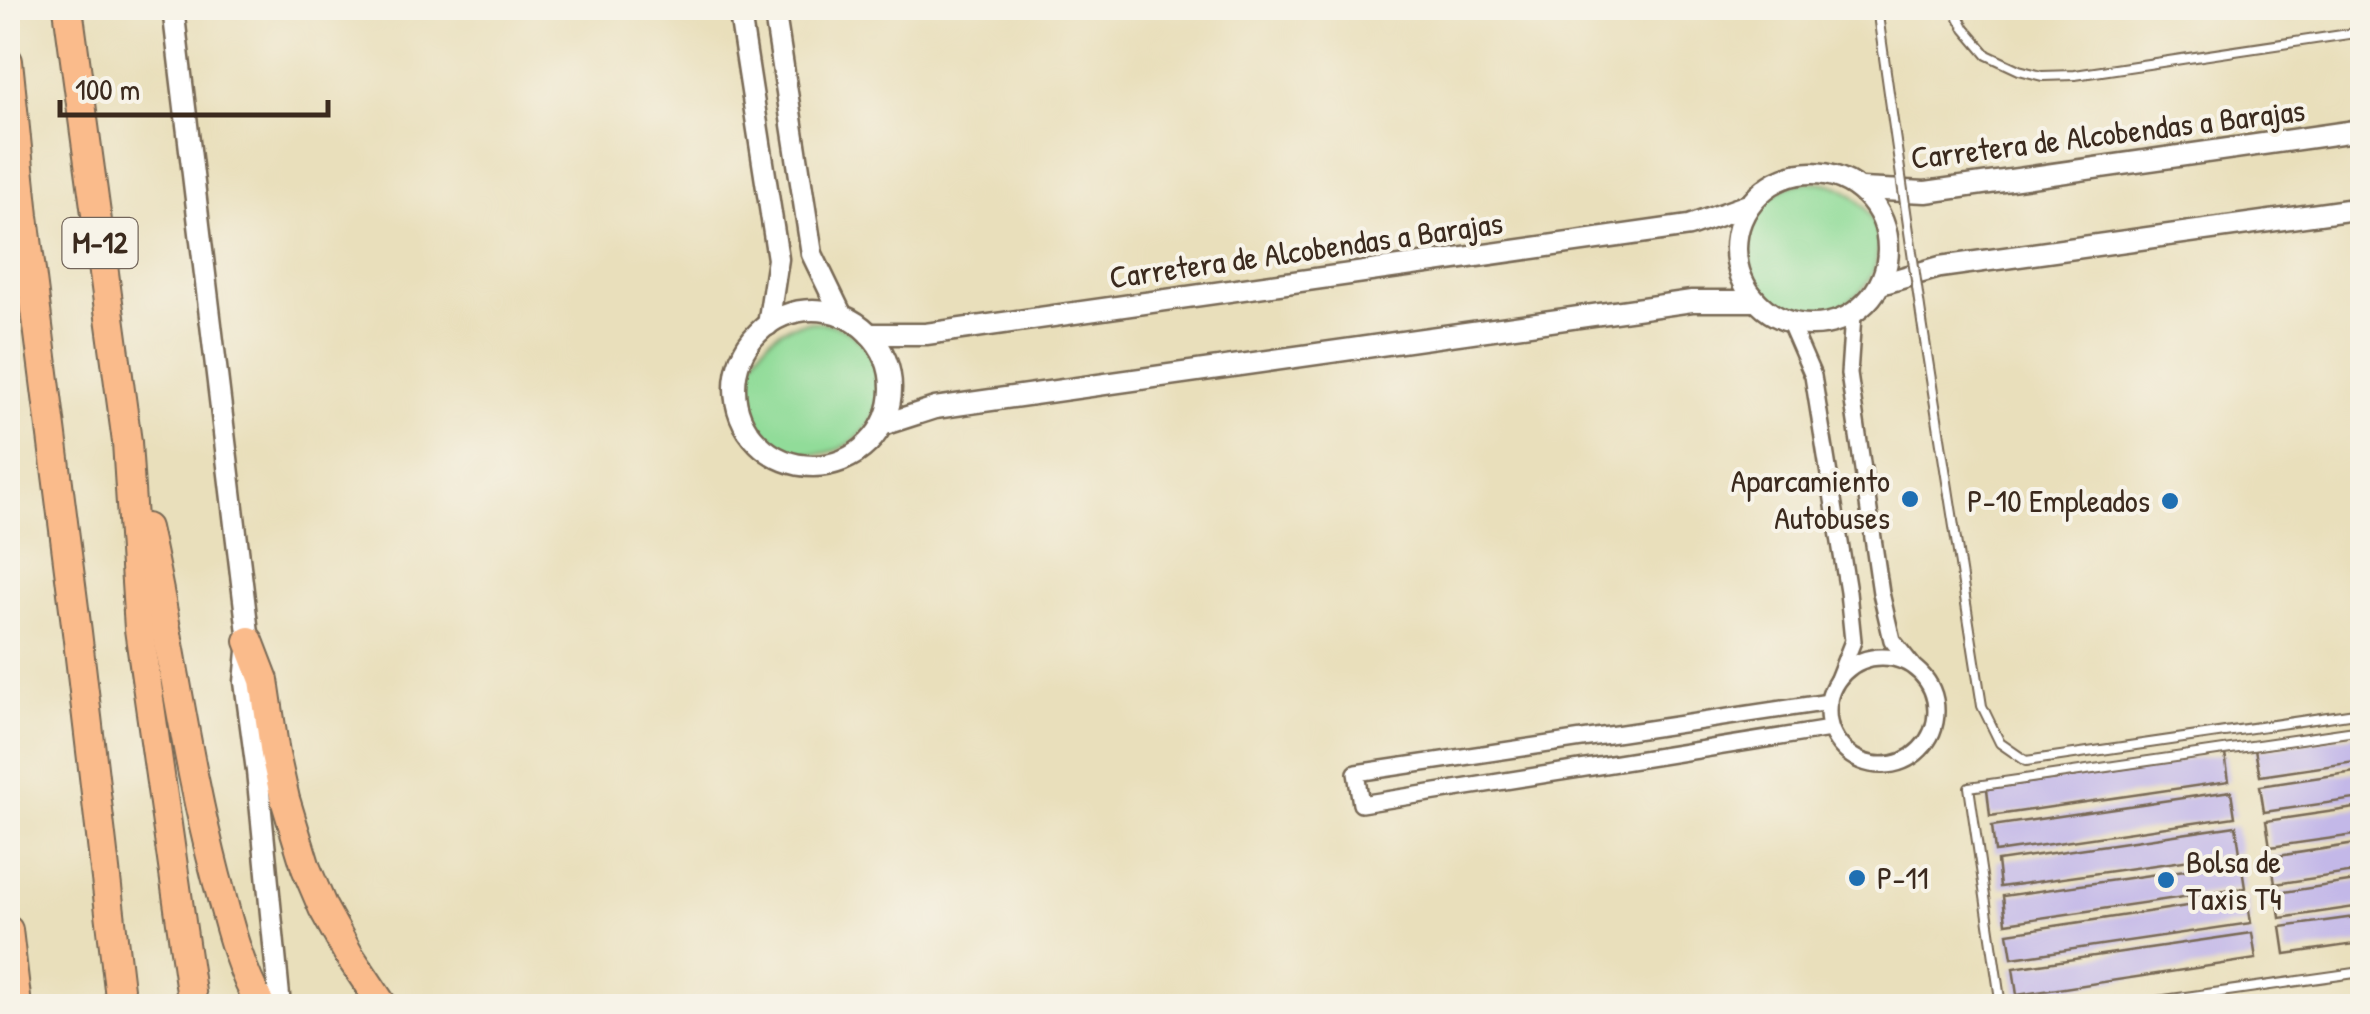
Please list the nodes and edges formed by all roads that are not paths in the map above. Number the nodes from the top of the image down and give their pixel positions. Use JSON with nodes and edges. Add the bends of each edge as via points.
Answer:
{"nodes":[{"id":1,"x":68,"y":8,"type":"edge"},
{"id":2,"x":173,"y":8,"type":"edge"},
{"id":3,"x":740,"y":8,"type":"edge"},
{"id":4,"x":774,"y":8,"type":"edge"},
{"id":5,"x":1877,"y":8,"type":"edge"},
{"id":6,"x":1954,"y":8,"type":"edge"},
{"id":7,"x":2362,"y":32,"type":"edge"},
{"id":8,"x":9,"y":70,"type":"edge"},
{"id":9,"x":2362,"y":130,"type":"edge"},
{"id":10,"x":1861,"y":188,"type":"junction"},
{"id":11,"x":1748,"y":205,"type":"junction"},
{"id":12,"x":2362,"y":208,"type":"edge"},
{"id":13,"x":1881,"y":284,"type":"junction"},
{"id":14,"x":1754,"y":301,"type":"junction"},
{"id":15,"x":1853,"y":315,"type":"junction"},
{"id":16,"x":842,"y":316,"type":"junction"},
{"id":17,"x":1790,"y":323,"type":"junction"},
{"id":18,"x":768,"y":325,"type":"junction"},
{"id":19,"x":869,"y":334,"type":"junction"},
{"id":20,"x":882,"y":425,"type":"junction"},
{"id":21,"x":127,"y":442,"type":"junction"},
{"id":22,"x":249,"y":641,"type":"junction"},
{"id":23,"x":1912,"y":665,"type":"junction"},
{"id":24,"x":1838,"y":679,"type":"junction"},
{"id":25,"x":1829,"y":702,"type":"junction"},
{"id":26,"x":2362,"y":712,"type":"edge"},
{"id":27,"x":1830,"y":728,"type":"junction"},
{"id":28,"x":2362,"y":730,"type":"edge"},
{"id":29,"x":8,"y":930,"type":"edge"},
{"id":30,"x":2362,"y":972,"type":"edge"},
{"id":31,"x":17,"y":1006,"type":"edge"},
{"id":32,"x":120,"y":1006,"type":"edge"},
{"id":33,"x":193,"y":1006,"type":"edge"},
{"id":34,"x":261,"y":1006,"type":"edge"},
{"id":35,"x":280,"y":1006,"type":"edge"},
{"id":36,"x":383,"y":1006,"type":"edge"},
{"id":37,"x":2001,"y":1006,"type":"edge"},
{"id":38,"x":2122,"y":1006,"type":"edge"}],
"edges":[{"from":1,"to":21,"type":"highway","number":"M-12"},
{"from":2,"to":22,"type":"street"},
{"from":3,"to":18,"type":"street","via":[[778,259]]},
{"from":4,"to":16,"type":"street","via":[[812,254]]},
{"from":5,"to":26,"type":"lane","bridge":true,"via":[[1982,706],[2000,743],[2026,760]]},
{"from":6,"to":7,"type":"lane","via":[[1987,55],[2042,76]]},
{"from":8,"to":32,"type":"highway","number":"M-12"},
{"from":9,"to":10,"type":"street","name":"Carretera de Alcobendas a Barajas","via":[[1926,192]]},
{"from":10,"to":11,"type":"street","via":[[1822,172],[1780,178]]},
{"from":10,"to":13,"type":"street","via":[[1882,216],[1890,250]]},
{"from":11,"to":14,"type":"street","via":[[1735,237],[1737,272]]},
{"from":11,"to":19,"type":"street","name":"Carretera de Alcobendas a Barajas","via":[[1689,226],[926,334]]},
{"from":12,"to":13,"type":"street","via":[[1940,267]]},
{"from":13,"to":15,"type":"street"},
{"from":14,"to":17,"type":"street"},
{"from":14,"to":20,"type":"street","via":[[1692,301],[934,408]]},
{"from":15,"to":17,"type":"street","via":[[1822,326]]},
{"from":15,"to":23,"type":"street","via":[[1850,374],[1882,593],[1892,640]]},
{"from":16,"to":18,"type":"street","via":[[790,314]]},
{"from":16,"to":19,"type":"street"},
{"from":17,"to":24,"type":"street","via":[[1814,376],[1848,592],[1853,641]]},
{"from":18,"to":20,"type":"street","via":[[746,349],[735,385],[747,430],[762,447],[804,466],[827,465],[849,458]]},
{"from":19,"to":20,"type":"street","via":[[891,377]]},
{"from":21,"to":33,"type":"highway","number":"M-12","via":[[139,630]]},
{"from":21,"to":34,"type":"highway","via":[[206,834],[233,940]]},
{"from":22,"to":35,"type":"street","via":[[245,682]]},
{"from":22,"to":36,"type":"highway","via":[[264,680],[285,799],[306,868],[340,940]]},
{"from":23,"to":24,"type":"street","via":[[1880,656],[1849,667]]},
{"from":23,"to":27,"type":"street","via":[[1937,706],[1930,738],[1920,750],[1897,764],[1866,763],[1838,744]]},
{"from":24,"to":25,"type":"street"},
{"from":25,"to":27,"type":"street"},
{"from":25,"to":27,"type":"street","via":[[1356,773],[1361,804]]},
{"from":28,"to":37,"type":"lane","via":[[1969,787]]},
{"from":29,"to":31,"type":"highway"},
{"from":30,"to":38,"type":"lane"}]}
